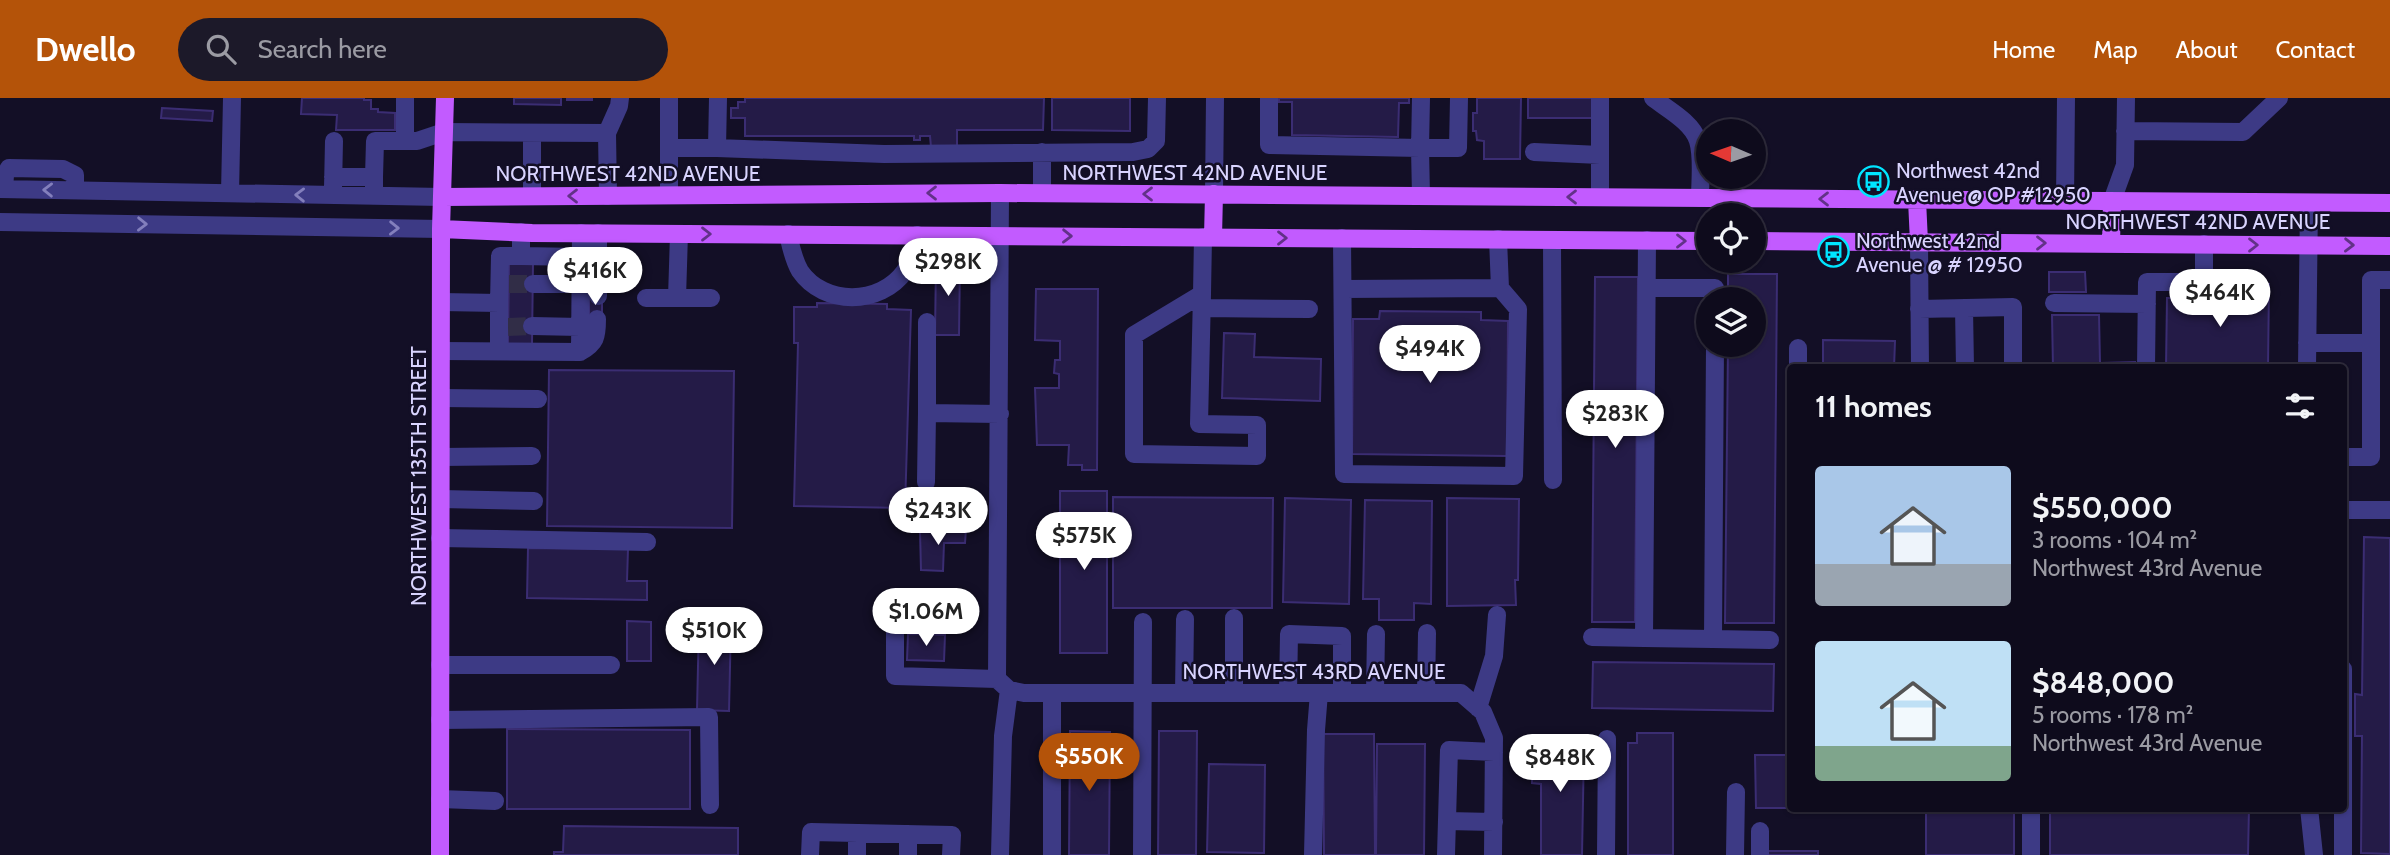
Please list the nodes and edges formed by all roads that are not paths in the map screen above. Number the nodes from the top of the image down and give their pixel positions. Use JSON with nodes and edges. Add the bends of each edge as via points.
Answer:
{"nodes":[{"id":1,"x":232,"y":98,"type":"edge"},
{"id":2,"x":405,"y":98,"type":"edge"},
{"id":3,"x":445,"y":98,"type":"edge"},
{"id":4,"x":620,"y":98,"type":"edge"},
{"id":5,"x":669,"y":98,"type":"edge"},
{"id":6,"x":718,"y":98,"type":"edge"},
{"id":7,"x":1157,"y":98,"type":"edge"},
{"id":8,"x":1215,"y":98,"type":"edge"},
{"id":9,"x":1269,"y":98,"type":"edge"},
{"id":10,"x":1422,"y":98,"type":"edge"},
{"id":11,"x":1459,"y":98,"type":"edge"},
{"id":12,"x":1600,"y":98,"type":"edge"},
{"id":13,"x":1653,"y":98,"type":"edge"},
{"id":14,"x":2066,"y":98,"type":"edge"},
{"id":15,"x":2126,"y":98,"type":"edge"},
{"id":16,"x":2279,"y":98,"type":"edge"},
{"id":17,"x":2126,"y":131,"type":"junction"},
{"id":18,"x":444,"y":132,"type":"junction"},
{"id":19,"x":533,"y":133,"type":"junction"},
{"id":20,"x":607,"y":133,"type":"junction"},
{"id":21,"x":334,"y":141,"type":"dead end"},
{"id":22,"x":404,"y":141,"type":"junction"},
{"id":23,"x":669,"y":148,"type":"junction"},
{"id":24,"x":718,"y":148,"type":"junction"},
{"id":25,"x":1420,"y":148,"type":"junction"},
{"id":26,"x":1042,"y":152,"type":"junction"},
{"id":27,"x":1534,"y":152,"type":"dead end"},
{"id":28,"x":1600,"y":155,"type":"junction"},
{"id":29,"x":374,"y":177,"type":"junction"},
{"id":30,"x":333,"y":186,"type":"junction"},
{"id":31,"x":2,"y":189,"type":"edge"},
{"id":32,"x":230,"y":193,"type":"junction"},
{"id":33,"x":1000,"y":193,"type":"junction"},
{"id":34,"x":1041,"y":193,"type":"junction"},
{"id":35,"x":1214,"y":194,"type":"junction"},
{"id":36,"x":669,"y":195,"type":"junction"},
{"id":37,"x":374,"y":196,"type":"junction"},
{"id":38,"x":532,"y":196,"type":"junction"},
{"id":39,"x":608,"y":196,"type":"junction"},
{"id":40,"x":1421,"y":196,"type":"junction"},
{"id":41,"x":442,"y":197,"type":"junction"},
{"id":42,"x":1600,"y":197,"type":"junction"},
{"id":43,"x":1700,"y":198,"type":"junction"},
{"id":44,"x":1917,"y":200,"type":"junction"},
{"id":45,"x":2065,"y":201,"type":"junction"},
{"id":46,"x":2112,"y":201,"type":"junction"},
{"id":47,"x":2309,"y":202,"type":"junction"},
{"id":48,"x":2390,"y":203,"type":"edge"},
{"id":49,"x":0,"y":222,"type":"edge"},
{"id":50,"x":441,"y":229,"type":"junction"},
{"id":51,"x":521,"y":232,"type":"junction"},
{"id":52,"x":590,"y":233,"type":"junction"},
{"id":53,"x":679,"y":234,"type":"junction"},
{"id":54,"x":788,"y":234,"type":"junction"},
{"id":55,"x":917,"y":235,"type":"junction"},
{"id":56,"x":1002,"y":236,"type":"junction"},
{"id":57,"x":1208,"y":237,"type":"junction"},
{"id":58,"x":1342,"y":238,"type":"junction"},
{"id":59,"x":1498,"y":239,"type":"junction"},
{"id":60,"x":1552,"y":240,"type":"junction"},
{"id":61,"x":1647,"y":240,"type":"junction"},
{"id":62,"x":1696,"y":241,"type":"edge"},
{"id":63,"x":1766,"y":241,"type":"edge"},
{"id":64,"x":1919,"y":242,"type":"junction"},
{"id":65,"x":2111,"y":244,"type":"junction"},
{"id":66,"x":2204,"y":244,"type":"junction"},
{"id":67,"x":2307,"y":245,"type":"junction"},
{"id":68,"x":2390,"y":246,"type":"edge"},
{"id":69,"x":521,"y":256,"type":"junction"},
{"id":70,"x":580,"y":257,"type":"junction"},
{"id":71,"x":2390,"y":281,"type":"edge"},
{"id":72,"x":533,"y":284,"type":"tunnel mouth"},
{"id":73,"x":580,"y":284,"type":"junction"},
{"id":74,"x":1500,"y":288,"type":"junction"},
{"id":75,"x":1647,"y":288,"type":"junction"},
{"id":76,"x":1696,"y":288,"type":"edge"},
{"id":77,"x":1343,"y":289,"type":"junction"},
{"id":78,"x":598,"y":296,"type":"dead end"},
{"id":79,"x":646,"y":298,"type":"dead end"},
{"id":80,"x":677,"y":298,"type":"junction"},
{"id":81,"x":711,"y":298,"type":"dead end"},
{"id":82,"x":1202,"y":301,"type":"junction"},
{"id":83,"x":442,"y":302,"type":"junction"},
{"id":84,"x":499,"y":303,"type":"junction"},
{"id":85,"x":2054,"y":303,"type":"dead end"},
{"id":86,"x":2147,"y":304,"type":"junction"},
{"id":87,"x":1964,"y":308,"type":"junction"},
{"id":88,"x":1309,"y":309,"type":"dead end"},
{"id":89,"x":1919,"y":309,"type":"junction"},
{"id":90,"x":597,"y":319,"type":"dead end"},
{"id":91,"x":927,"y":322,"type":"dead end"},
{"id":92,"x":532,"y":326,"type":"tunnel mouth"},
{"id":93,"x":580,"y":327,"type":"junction"},
{"id":94,"x":2307,"y":343,"type":"junction"},
{"id":95,"x":2371,"y":343,"type":"junction"},
{"id":96,"x":1798,"y":348,"type":"dead end"},
{"id":97,"x":441,"y":351,"type":"junction"},
{"id":98,"x":499,"y":351,"type":"junction"},
{"id":99,"x":580,"y":352,"type":"junction"},
{"id":100,"x":1715,"y":357,"type":"edge"},
{"id":101,"x":1798,"y":364,"type":"edge"},
{"id":102,"x":1920,"y":364,"type":"edge"},
{"id":103,"x":1965,"y":364,"type":"edge"},
{"id":104,"x":2013,"y":364,"type":"edge"},
{"id":105,"x":2146,"y":364,"type":"edge"},
{"id":106,"x":2307,"y":364,"type":"edge"},
{"id":107,"x":441,"y":398,"type":"junction"},
{"id":108,"x":538,"y":399,"type":"dead end"},
{"id":109,"x":927,"y":413,"type":"junction"},
{"id":110,"x":1000,"y":414,"type":"junction"},
{"id":111,"x":532,"y":456,"type":"dead end"},
{"id":112,"x":441,"y":457,"type":"junction"},
{"id":113,"x":2347,"y":457,"type":"edge"},
{"id":114,"x":1553,"y":480,"type":"dead end"},
{"id":115,"x":926,"y":482,"type":"dead end"},
{"id":116,"x":441,"y":499,"type":"junction"},
{"id":117,"x":534,"y":501,"type":"dead end"},
{"id":118,"x":2347,"y":510,"type":"edge"},
{"id":119,"x":2390,"y":510,"type":"edge"},
{"id":120,"x":440,"y":538,"type":"junction"},
{"id":121,"x":647,"y":542,"type":"dead end"},
{"id":122,"x":895,"y":597,"type":"dead end"},
{"id":123,"x":1496,"y":615,"type":"dead end"},
{"id":124,"x":1234,"y":618,"type":"dead end"},
{"id":125,"x":1185,"y":619,"type":"dead end"},
{"id":126,"x":1143,"y":622,"type":"dead end"},
{"id":127,"x":1427,"y":633,"type":"dead end"},
{"id":128,"x":1376,"y":634,"type":"dead end"},
{"id":129,"x":1591,"y":637,"type":"dead end"},
{"id":130,"x":1644,"y":638,"type":"junction"},
{"id":131,"x":1713,"y":639,"type":"junction"},
{"id":132,"x":1770,"y":640,"type":"dead end"},
{"id":133,"x":440,"y":665,"type":"junction"},
{"id":134,"x":611,"y":665,"type":"dead end"},
{"id":135,"x":1003,"y":684,"type":"junction"},
{"id":136,"x":1052,"y":693,"type":"junction"},
{"id":137,"x":1143,"y":693,"type":"junction"},
{"id":138,"x":1184,"y":693,"type":"junction"},
{"id":139,"x":1234,"y":693,"type":"junction"},
{"id":140,"x":1288,"y":693,"type":"junction"},
{"id":141,"x":1319,"y":693,"type":"junction"},
{"id":142,"x":1342,"y":693,"type":"junction"},
{"id":143,"x":1375,"y":693,"type":"junction"},
{"id":144,"x":1426,"y":693,"type":"junction"},
{"id":145,"x":1478,"y":708,"type":"junction"},
{"id":146,"x":439,"y":720,"type":"junction"},
{"id":147,"x":1607,"y":739,"type":"dead end"},
{"id":148,"x":1494,"y":752,"type":"junction"},
{"id":149,"x":1736,"y":792,"type":"dead end"},
{"id":150,"x":440,"y":799,"type":"junction"},
{"id":151,"x":495,"y":801,"type":"dead end"},
{"id":152,"x":710,"y":806,"type":"dead end"},
{"id":153,"x":2031,"y":812,"type":"edge"},
{"id":154,"x":2309,"y":812,"type":"edge"},
{"id":155,"x":2343,"y":812,"type":"edge"},
{"id":156,"x":1447,"y":821,"type":"junction"},
{"id":157,"x":1494,"y":822,"type":"junction"},
{"id":158,"x":1760,"y":831,"type":"dead end"},
{"id":159,"x":857,"y":833,"type":"junction"},
{"id":160,"x":908,"y":834,"type":"junction"},
{"id":161,"x":440,"y":855,"type":"edge"},
{"id":162,"x":810,"y":855,"type":"edge"},
{"id":163,"x":857,"y":855,"type":"edge"},
{"id":164,"x":908,"y":855,"type":"edge"},
{"id":165,"x":951,"y":855,"type":"edge"},
{"id":166,"x":1000,"y":855,"type":"edge"},
{"id":167,"x":1052,"y":855,"type":"edge"},
{"id":168,"x":1142,"y":855,"type":"edge"},
{"id":169,"x":1313,"y":855,"type":"edge"},
{"id":170,"x":1446,"y":855,"type":"edge"},
{"id":171,"x":1493,"y":855,"type":"edge"},
{"id":172,"x":1606,"y":855,"type":"edge"},
{"id":173,"x":1735,"y":855,"type":"edge"},
{"id":174,"x":1760,"y":855,"type":"edge"},
{"id":175,"x":2031,"y":855,"type":"edge"},
{"id":176,"x":2314,"y":855,"type":"edge"},
{"id":177,"x":2343,"y":855,"type":"edge"}],
"edges":[{"from":1,"to":32,"type":"street"},
{"from":2,"to":22,"type":"street"},
{"from":3,"to":18,"type":"main road","name":"NORTHWEST 135TH STREET"},
{"from":4,"to":20,"type":"street"},
{"from":5,"to":23,"type":"street"},
{"from":6,"to":24,"type":"street"},
{"from":7,"to":26,"type":"street","via":[[1156,141],[1148,149]]},
{"from":8,"to":35,"type":"street"},
{"from":9,"to":25,"type":"street","via":[[1269,145]]},
{"from":10,"to":25,"type":"street"},
{"from":11,"to":25,"type":"street","via":[[1458,148]]},
{"from":12,"to":28,"type":"street"},
{"from":13,"to":43,"type":"street","via":[[1679,118],[1698,141]]},
{"from":14,"to":45,"type":"street"},
{"from":15,"to":17,"type":"street"},
{"from":16,"to":17,"type":"street","via":[[2243,132]]},
{"from":17,"to":46,"type":"street","via":[[2125,165]]},
{"from":18,"to":19,"type":"street"},
{"from":18,"to":22,"type":"street"},
{"from":18,"to":41,"type":"main road","name":"NORTHWEST 135TH STREET"},
{"from":19,"to":20,"type":"street"},
{"from":19,"to":38,"type":"street"},
{"from":20,"to":39,"type":"street"},
{"from":21,"to":30,"type":"street"},
{"from":22,"to":29,"type":"street","via":[[375,141]]},
{"from":23,"to":24,"type":"street"},
{"from":23,"to":36,"type":"street"},
{"from":24,"to":26,"type":"street","via":[[884,154]]},
{"from":25,"to":40,"type":"street"},
{"from":26,"to":34,"type":"street"},
{"from":27,"to":28,"type":"street"},
{"from":28,"to":42,"type":"street"},
{"from":29,"to":30,"type":"street"},
{"from":29,"to":37,"type":"street"},
{"from":30,"to":32,"type":"street","name":"NORTHWEST 42ND AVENUE","one_way":true},
{"from":30,"to":37,"type":"street","name":"NORTHWEST 42ND AVENUE"},
{"from":31,"to":32,"type":"street","name":"NORTHWEST 42ND AVENUE"},
{"from":33,"to":34,"type":"main road","name":"NORTHWEST 42ND AVENUE"},
{"from":33,"to":36,"type":"main road","name":"NORTHWEST 42ND AVENUE","one_way":true},
{"from":33,"to":56,"type":"street"},
{"from":35,"to":34,"type":"main road","name":"NORTHWEST 42ND AVENUE","one_way":true},
{"from":35,"to":40,"type":"main road","name":"NORTHWEST 42ND AVENUE"},
{"from":35,"to":57,"type":"main road"},
{"from":36,"to":39,"type":"main road","name":"NORTHWEST 42ND AVENUE"},
{"from":37,"to":41,"type":"street","name":"NORTHWEST 42ND AVENUE"},
{"from":39,"to":38,"type":"main road","name":"NORTHWEST 42ND AVENUE","one_way":true},
{"from":38,"to":41,"type":"main road","name":"NORTHWEST 42ND AVENUE"},
{"from":42,"to":40,"type":"main road","name":"NORTHWEST 42ND AVENUE","one_way":true},
{"from":41,"to":50,"type":"main road","name":"NORTHWEST 135TH STREET"},
{"from":42,"to":43,"type":"main road","name":"NORTHWEST 42ND AVENUE"},
{"from":44,"to":43,"type":"main road","name":"NORTHWEST 42ND AVENUE","one_way":true},
{"from":44,"to":45,"type":"main road","name":"NORTHWEST 42ND AVENUE"},
{"from":44,"to":64,"type":"main road"},
{"from":45,"to":46,"type":"main road","name":"NORTHWEST 42ND AVENUE"},
{"from":46,"to":47,"type":"main road","name":"NORTHWEST 42ND AVENUE"},
{"from":46,"to":65,"type":"main road"},
{"from":47,"to":48,"type":"main road","name":"NORTHWEST 42ND AVENUE"},
{"from":47,"to":67,"type":"street"},
{"from":49,"to":50,"type":"street","one_way":true},
{"from":50,"to":51,"type":"main road"},
{"from":50,"to":83,"type":"main road","name":"NORTHWEST 135TH STREET"},
{"from":51,"to":52,"type":"main road"},
{"from":51,"to":69,"type":"street"},
{"from":52,"to":53,"type":"main road"},
{"from":52,"to":70,"type":"street"},
{"from":52,"to":78,"type":"street"},
{"from":53,"to":54,"type":"main road","one_way":true},
{"from":53,"to":80,"type":"street"},
{"from":54,"to":55,"type":"main road"},
{"from":54,"to":55,"type":"street","via":[[801,272],[815,286],[852,298],[890,286],[904,272]]},
{"from":55,"to":56,"type":"main road"},
{"from":56,"to":57,"type":"main road","one_way":true},
{"from":56,"to":110,"type":"street"},
{"from":57,"to":58,"type":"main road","one_way":true},
{"from":57,"to":82,"type":"street"},
{"from":58,"to":59,"type":"main road"},
{"from":58,"to":77,"type":"street"},
{"from":59,"to":60,"type":"main road"},
{"from":59,"to":74,"type":"street"},
{"from":60,"to":61,"type":"main road"},
{"from":60,"to":114,"type":"street"},
{"from":61,"to":62,"type":"main road","one_way":true},
{"from":61,"to":75,"type":"street"},
{"from":63,"to":64,"type":"main road","name":"NORTHWEST 42ND AVENUE"},
{"from":64,"to":65,"type":"main road","name":"NORTHWEST 42ND AVENUE","one_way":true},
{"from":64,"to":89,"type":"street"},
{"from":65,"to":66,"type":"main road","name":"NORTHWEST 42ND AVENUE"},
{"from":66,"to":67,"type":"main road","name":"NORTHWEST 42ND AVENUE","one_way":true},
{"from":66,"to":86,"type":"street","via":[[2204,282],[2147,282]]},
{"from":67,"to":68,"type":"main road","name":"NORTHWEST 42ND AVENUE","one_way":true},
{"from":67,"to":94,"type":"street"},
{"from":69,"to":70,"type":"street"},
{"from":69,"to":84,"type":"street","via":[[500,256],[504,284]]},
{"from":70,"to":73,"type":"street"},
{"from":71,"to":95,"type":"street","via":[[2371,280]]},
{"from":72,"to":73,"type":"street"},
{"from":73,"to":93,"type":"street"},
{"from":74,"to":77,"type":"street"},
{"from":74,"to":77,"type":"street","via":[[1518,309],[1514,476],[1344,474]]},
{"from":75,"to":76,"type":"street"},
{"from":75,"to":130,"type":"street"},
{"from":79,"to":80,"type":"street"},
{"from":80,"to":81,"type":"street"},
{"from":82,"to":82,"type":"street","via":[[1134,335],[1134,454],[1257,456],[1257,425],[1199,424]]},
{"from":82,"to":88,"type":"street"},
{"from":83,"to":84,"type":"street"},
{"from":83,"to":97,"type":"main road","name":"NORTHWEST 135TH STREET"},
{"from":84,"to":98,"type":"street","via":[[504,327]]},
{"from":85,"to":86,"type":"street"},
{"from":86,"to":105,"type":"street"},
{"from":87,"to":89,"type":"street"},
{"from":87,"to":103,"type":"street"},
{"from":87,"to":104,"type":"street","via":[[2013,307]]},
{"from":89,"to":102,"type":"street"},
{"from":90,"to":99,"type":"street","via":[[597,336]]},
{"from":91,"to":109,"type":"street"},
{"from":92,"to":93,"type":"street"},
{"from":93,"to":99,"type":"street"},
{"from":94,"to":95,"type":"street"},
{"from":94,"to":106,"type":"street"},
{"from":95,"to":113,"type":"street","via":[[2371,457]]},
{"from":96,"to":101,"type":"street"},
{"from":97,"to":98,"type":"street"},
{"from":97,"to":107,"type":"main road","name":"NORTHWEST 135TH STREET"},
{"from":98,"to":99,"type":"street"},
{"from":100,"to":131,"type":"street"},
{"from":107,"to":108,"type":"street"},
{"from":107,"to":112,"type":"main road","name":"NORTHWEST 135TH STREET"},
{"from":109,"to":110,"type":"street"},
{"from":109,"to":115,"type":"street"},
{"from":110,"to":135,"type":"street"},
{"from":111,"to":112,"type":"street"},
{"from":112,"to":116,"type":"main road","name":"NORTHWEST 135TH STREET"},
{"from":116,"to":117,"type":"street"},
{"from":116,"to":120,"type":"main road","name":"NORTHWEST 135TH STREET"},
{"from":118,"to":119,"type":"street"},
{"from":120,"to":121,"type":"street"},
{"from":120,"to":133,"type":"main road","name":"NORTHWEST 135TH STREET"},
{"from":122,"to":135,"type":"street","name":"NORTHWEST 43RD AVENUE","via":[[895,676]]},
{"from":123,"to":145,"type":"street","via":[[1494,656]]},
{"from":124,"to":139,"type":"street"},
{"from":125,"to":138,"type":"street"},
{"from":126,"to":137,"type":"street"},
{"from":127,"to":144,"type":"street"},
{"from":128,"to":143,"type":"street"},
{"from":129,"to":130,"type":"street"},
{"from":130,"to":131,"type":"street"},
{"from":131,"to":132,"type":"street"},
{"from":133,"to":134,"type":"street"},
{"from":133,"to":146,"type":"main road","name":"NORTHWEST 135TH STREET"},
{"from":135,"to":136,"type":"street","name":"NORTHWEST 43RD AVENUE","via":[[1024,693]]},
{"from":135,"to":166,"type":"street"},
{"from":136,"to":137,"type":"street","name":"NORTHWEST 43RD AVENUE"},
{"from":136,"to":167,"type":"street"},
{"from":137,"to":138,"type":"street","name":"NORTHWEST 43RD AVENUE"},
{"from":137,"to":168,"type":"street"},
{"from":138,"to":139,"type":"street","name":"NORTHWEST 43RD AVENUE"},
{"from":139,"to":140,"type":"street","name":"NORTHWEST 43RD AVENUE"},
{"from":140,"to":141,"type":"street","name":"NORTHWEST 43RD AVENUE"},
{"from":140,"to":142,"type":"street","via":[[1289,634],[1342,636]]},
{"from":141,"to":142,"type":"street","name":"NORTHWEST 43RD AVENUE"},
{"from":141,"to":169,"type":"street"},
{"from":142,"to":143,"type":"street","name":"NORTHWEST 43RD AVENUE"},
{"from":143,"to":144,"type":"street","name":"NORTHWEST 43RD AVENUE"},
{"from":144,"to":145,"type":"street","name":"NORTHWEST 43RD AVENUE","via":[[1461,693]]},
{"from":145,"to":148,"type":"street","via":[[1494,738]]},
{"from":146,"to":150,"type":"main road","name":"NORTHWEST 135TH STREET"},
{"from":146,"to":152,"type":"street","via":[[709,717]]},
{"from":147,"to":172,"type":"street"},
{"from":148,"to":156,"type":"street","via":[[1449,750]]},
{"from":148,"to":157,"type":"street"},
{"from":149,"to":173,"type":"street"},
{"from":150,"to":151,"type":"street"},
{"from":150,"to":161,"type":"main road","name":"NORTHWEST 135TH STREET"},
{"from":153,"to":175,"type":"street"},
{"from":154,"to":176,"type":"street"},
{"from":155,"to":177,"type":"street"},
{"from":156,"to":157,"type":"street"},
{"from":156,"to":170,"type":"street"},
{"from":157,"to":171,"type":"street"},
{"from":158,"to":174,"type":"street"},
{"from":159,"to":160,"type":"street"},
{"from":159,"to":162,"type":"street","via":[[811,832]]},
{"from":159,"to":163,"type":"street"},
{"from":160,"to":164,"type":"street"},
{"from":160,"to":165,"type":"street","via":[[952,835]]}]}
